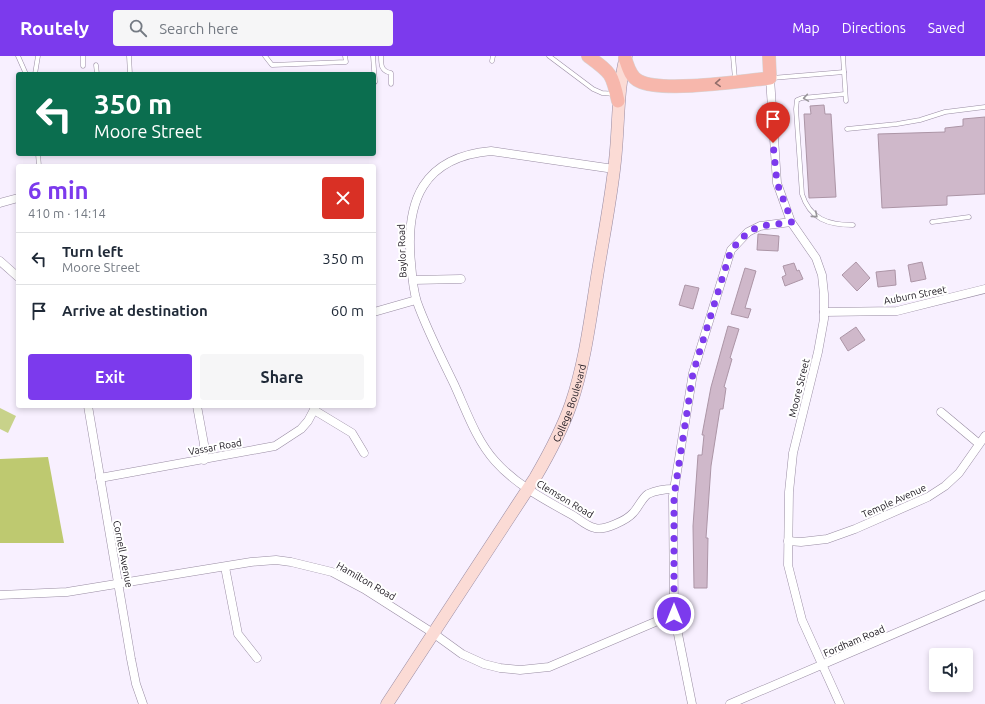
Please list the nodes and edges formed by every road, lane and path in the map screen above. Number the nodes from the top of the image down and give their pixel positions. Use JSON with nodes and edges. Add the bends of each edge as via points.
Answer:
{"nodes":[{"id":1,"x":18,"y":56,"type":"edge"},
{"id":2,"x":38,"y":56,"type":"edge"},
{"id":3,"x":83,"y":56,"type":"edge"},
{"id":4,"x":130,"y":56,"type":"edge"},
{"id":5,"x":266,"y":56,"type":"edge"},
{"id":6,"x":345,"y":56,"type":"edge"},
{"id":7,"x":373,"y":56,"type":"edge"},
{"id":8,"x":381,"y":56,"type":"edge"},
{"id":9,"x":493,"y":56,"type":"edge"},
{"id":10,"x":549,"y":56,"type":"edge"},
{"id":11,"x":588,"y":56,"type":"edge"},
{"id":12,"x":733,"y":56,"type":"edge"},
{"id":13,"x":769,"y":56,"type":"edge"},
{"id":14,"x":843,"y":56,"type":"edge"},
{"id":15,"x":626,"y":57,"type":"edge"},
{"id":16,"x":492,"y":61,"type":"dead end"},
{"id":17,"x":96,"y":65,"type":"dead end"},
{"id":18,"x":83,"y":66,"type":"dead end"},
{"id":19,"x":25,"y":72,"type":"edge"},
{"id":20,"x":35,"y":72,"type":"edge"},
{"id":21,"x":97,"y":72,"type":"edge"},
{"id":22,"x":130,"y":72,"type":"edge"},
{"id":23,"x":374,"y":72,"type":"edge"},
{"id":24,"x":844,"y":72,"type":"junction"},
{"id":25,"x":616,"y":73,"type":"junction"},
{"id":26,"x":770,"y":78,"type":"junction"},
{"id":27,"x":735,"y":82,"type":"junction"},
{"id":28,"x":391,"y":84,"type":"dead end"},
{"id":29,"x":845,"y":94,"type":"junction"},
{"id":30,"x":618,"y":98,"type":"junction"},
{"id":31,"x":846,"y":102,"type":"dead end"},
{"id":32,"x":985,"y":107,"type":"edge"},
{"id":33,"x":847,"y":129,"type":"dead end"},
{"id":34,"x":614,"y":169,"type":"junction"},
{"id":35,"x":16,"y":199,"type":"edge"},
{"id":36,"x":0,"y":203,"type":"edge"},
{"id":37,"x":969,"y":217,"type":"dead end"},
{"id":38,"x":792,"y":222,"type":"junction"},
{"id":39,"x":932,"y":222,"type":"dead end"},
{"id":40,"x":853,"y":225,"type":"dead end"},
{"id":41,"x":0,"y":261,"type":"edge"},
{"id":42,"x":16,"y":275,"type":"edge"},
{"id":43,"x":461,"y":279,"type":"dead end"},
{"id":44,"x":413,"y":280,"type":"junction"},
{"id":45,"x":985,"y":289,"type":"edge"},
{"id":46,"x":416,"y":300,"type":"junction"},
{"id":47,"x":376,"y":311,"type":"edge"},
{"id":48,"x":824,"y":312,"type":"junction"},
{"id":49,"x":88,"y":408,"type":"edge"},
{"id":50,"x":197,"y":408,"type":"edge"},
{"id":51,"x":315,"y":408,"type":"edge"},
{"id":52,"x":941,"y":412,"type":"dead end"},
{"id":53,"x":985,"y":436,"type":"edge"},
{"id":54,"x":978,"y":443,"type":"junction"},
{"id":55,"x":364,"y":453,"type":"dead end"},
{"id":56,"x":204,"y":460,"type":"junction"},
{"id":57,"x":100,"y":478,"type":"junction"},
{"id":58,"x":527,"y":488,"type":"junction"},
{"id":59,"x":674,"y":489,"type":"junction"},
{"id":60,"x":788,"y":541,"type":"junction"},
{"id":61,"x":225,"y":567,"type":"junction"},
{"id":62,"x":120,"y":583,"type":"junction"},
{"id":63,"x":0,"y":595,"type":"edge"},
{"id":64,"x":985,"y":595,"type":"edge"},
{"id":65,"x":674,"y":614,"type":"junction"},
{"id":66,"x":433,"y":633,"type":"junction"},
{"id":67,"x":257,"y":658,"type":"dead end"},
{"id":68,"x":824,"y":665,"type":"junction"},
{"id":69,"x":143,"y":704,"type":"edge"},
{"id":70,"x":388,"y":704,"type":"edge"},
{"id":71,"x":692,"y":704,"type":"edge"},
{"id":72,"x":730,"y":704,"type":"edge"},
{"id":73,"x":840,"y":704,"type":"edge"}],
"edges":[{"from":1,"to":19,"type":"lane"},
{"from":2,"to":20,"type":"lane"},
{"from":3,"to":18,"type":"lane"},
{"from":4,"to":22,"type":"lane"},
{"from":5,"to":6,"type":"lane","via":[[272,65],[346,62]]},
{"from":7,"to":23,"type":"lane"},
{"from":8,"to":28,"type":"lane","via":[[381,68],[384,72],[391,73]]},
{"from":9,"to":16,"type":"lane"},
{"from":10,"to":30,"type":"lane","via":[[593,89]]},
{"from":11,"to":25,"type":"main road"},
{"from":12,"to":27,"type":"lane"},
{"from":13,"to":26,"type":"main road"},
{"from":14,"to":24,"type":"lane"},
{"from":15,"to":25,"type":"street"},
{"from":27,"to":15,"type":"main road","one_way":true,"via":[[667,86],[646,84],[634,78],[628,69]]},
{"from":17,"to":21,"type":"lane"},
{"from":24,"to":26,"type":"lane"},
{"from":24,"to":29,"type":"lane"},
{"from":25,"to":30,"type":"main road"},
{"from":26,"to":27,"type":"main road"},
{"from":26,"to":38,"type":"street","name":"Moore Street","via":[[777,183]]},
{"from":29,"to":31,"type":"lane"},
{"from":29,"to":40,"type":"lane","one_way":true,"via":[[802,98],[797,100],[796,109],[802,194],[805,203],[811,213],[821,220]]},
{"from":30,"to":34,"type":"street","name":"College Boulevard","via":[[619,121]]},
{"from":32,"to":33,"type":"lane","via":[[945,112],[897,124]]},
{"from":34,"to":44,"type":"street","name":"Baylor Road","via":[[491,151],[477,152],[445,164],[425,183],[412,210],[410,231]]},
{"from":34,"to":58,"type":"street","name":"College Boulevard","via":[[579,378],[571,406],[555,442],[536,478]]},
{"from":35,"to":36,"type":"street"},
{"from":37,"to":39,"type":"lane"},
{"from":38,"to":48,"type":"street","name":"Moore Street","via":[[816,258],[822,275]]},
{"from":38,"to":59,"type":"street","via":[[760,226],[748,232],[731,250],[693,373]]},
{"from":41,"to":42,"type":"street"},
{"from":43,"to":44,"type":"street"},
{"from":44,"to":46,"type":"street","name":"Baylor Road"},
{"from":45,"to":48,"type":"street","name":"Auburn Street","via":[[897,311]]},
{"from":46,"to":47,"type":"street"},
{"from":46,"to":58,"type":"street","name":"Baylor Road","via":[[431,338],[487,452],[506,473]]},
{"from":48,"to":60,"type":"street","name":"Moore Street","via":[[818,352],[792,453]]},
{"from":49,"to":57,"type":"street","name":"Cornell Avenue"},
{"from":50,"to":56,"type":"street","via":[[204,444]]},
{"from":51,"to":55,"type":"street","via":[[352,433]]},
{"from":51,"to":56,"type":"street","name":"Vassar Road","via":[[301,429],[275,446]]},
{"from":52,"to":54,"type":"street"},
{"from":53,"to":54,"type":"street","name":"Temple Avenue"},
{"from":54,"to":60,"type":"street","name":"Temple Avenue","via":[[959,473],[928,498],[827,539]]},
{"from":56,"to":57,"type":"street","name":"Vassar Road"},
{"from":57,"to":62,"type":"street","name":"Cornell Avenue"},
{"from":58,"to":59,"type":"street","name":"Clemson Road","via":[[595,529],[611,526],[632,514],[647,495],[663,489]]},
{"from":58,"to":66,"type":"street","name":"College Boulevard"},
{"from":59,"to":65,"type":"street"},
{"from":60,"to":68,"type":"street","name":"Moore Street","via":[[788,564],[802,620]]},
{"from":61,"to":62,"type":"street","name":"Hamilton Road"},
{"from":61,"to":66,"type":"street","name":"Hamilton Road","via":[[276,560],[309,565],[332,572]]},
{"from":61,"to":67,"type":"street","via":[[238,634]]},
{"from":62,"to":63,"type":"street","name":"Hamilton Road","via":[[67,592]]},
{"from":62,"to":69,"type":"street","name":"Cornell Avenue","via":[[131,659]]},
{"from":64,"to":68,"type":"street","name":"Fordham Road"},
{"from":65,"to":66,"type":"street","name":"Hamilton Road","via":[[587,652],[549,667],[535,669],[520,670],[484,664],[462,654]]},
{"from":65,"to":71,"type":"street"},
{"from":66,"to":70,"type":"street","name":"College Boulevard"},
{"from":68,"to":72,"type":"street","name":"Fordham Road"},
{"from":68,"to":73,"type":"street","name":"Moore Street"}]}
